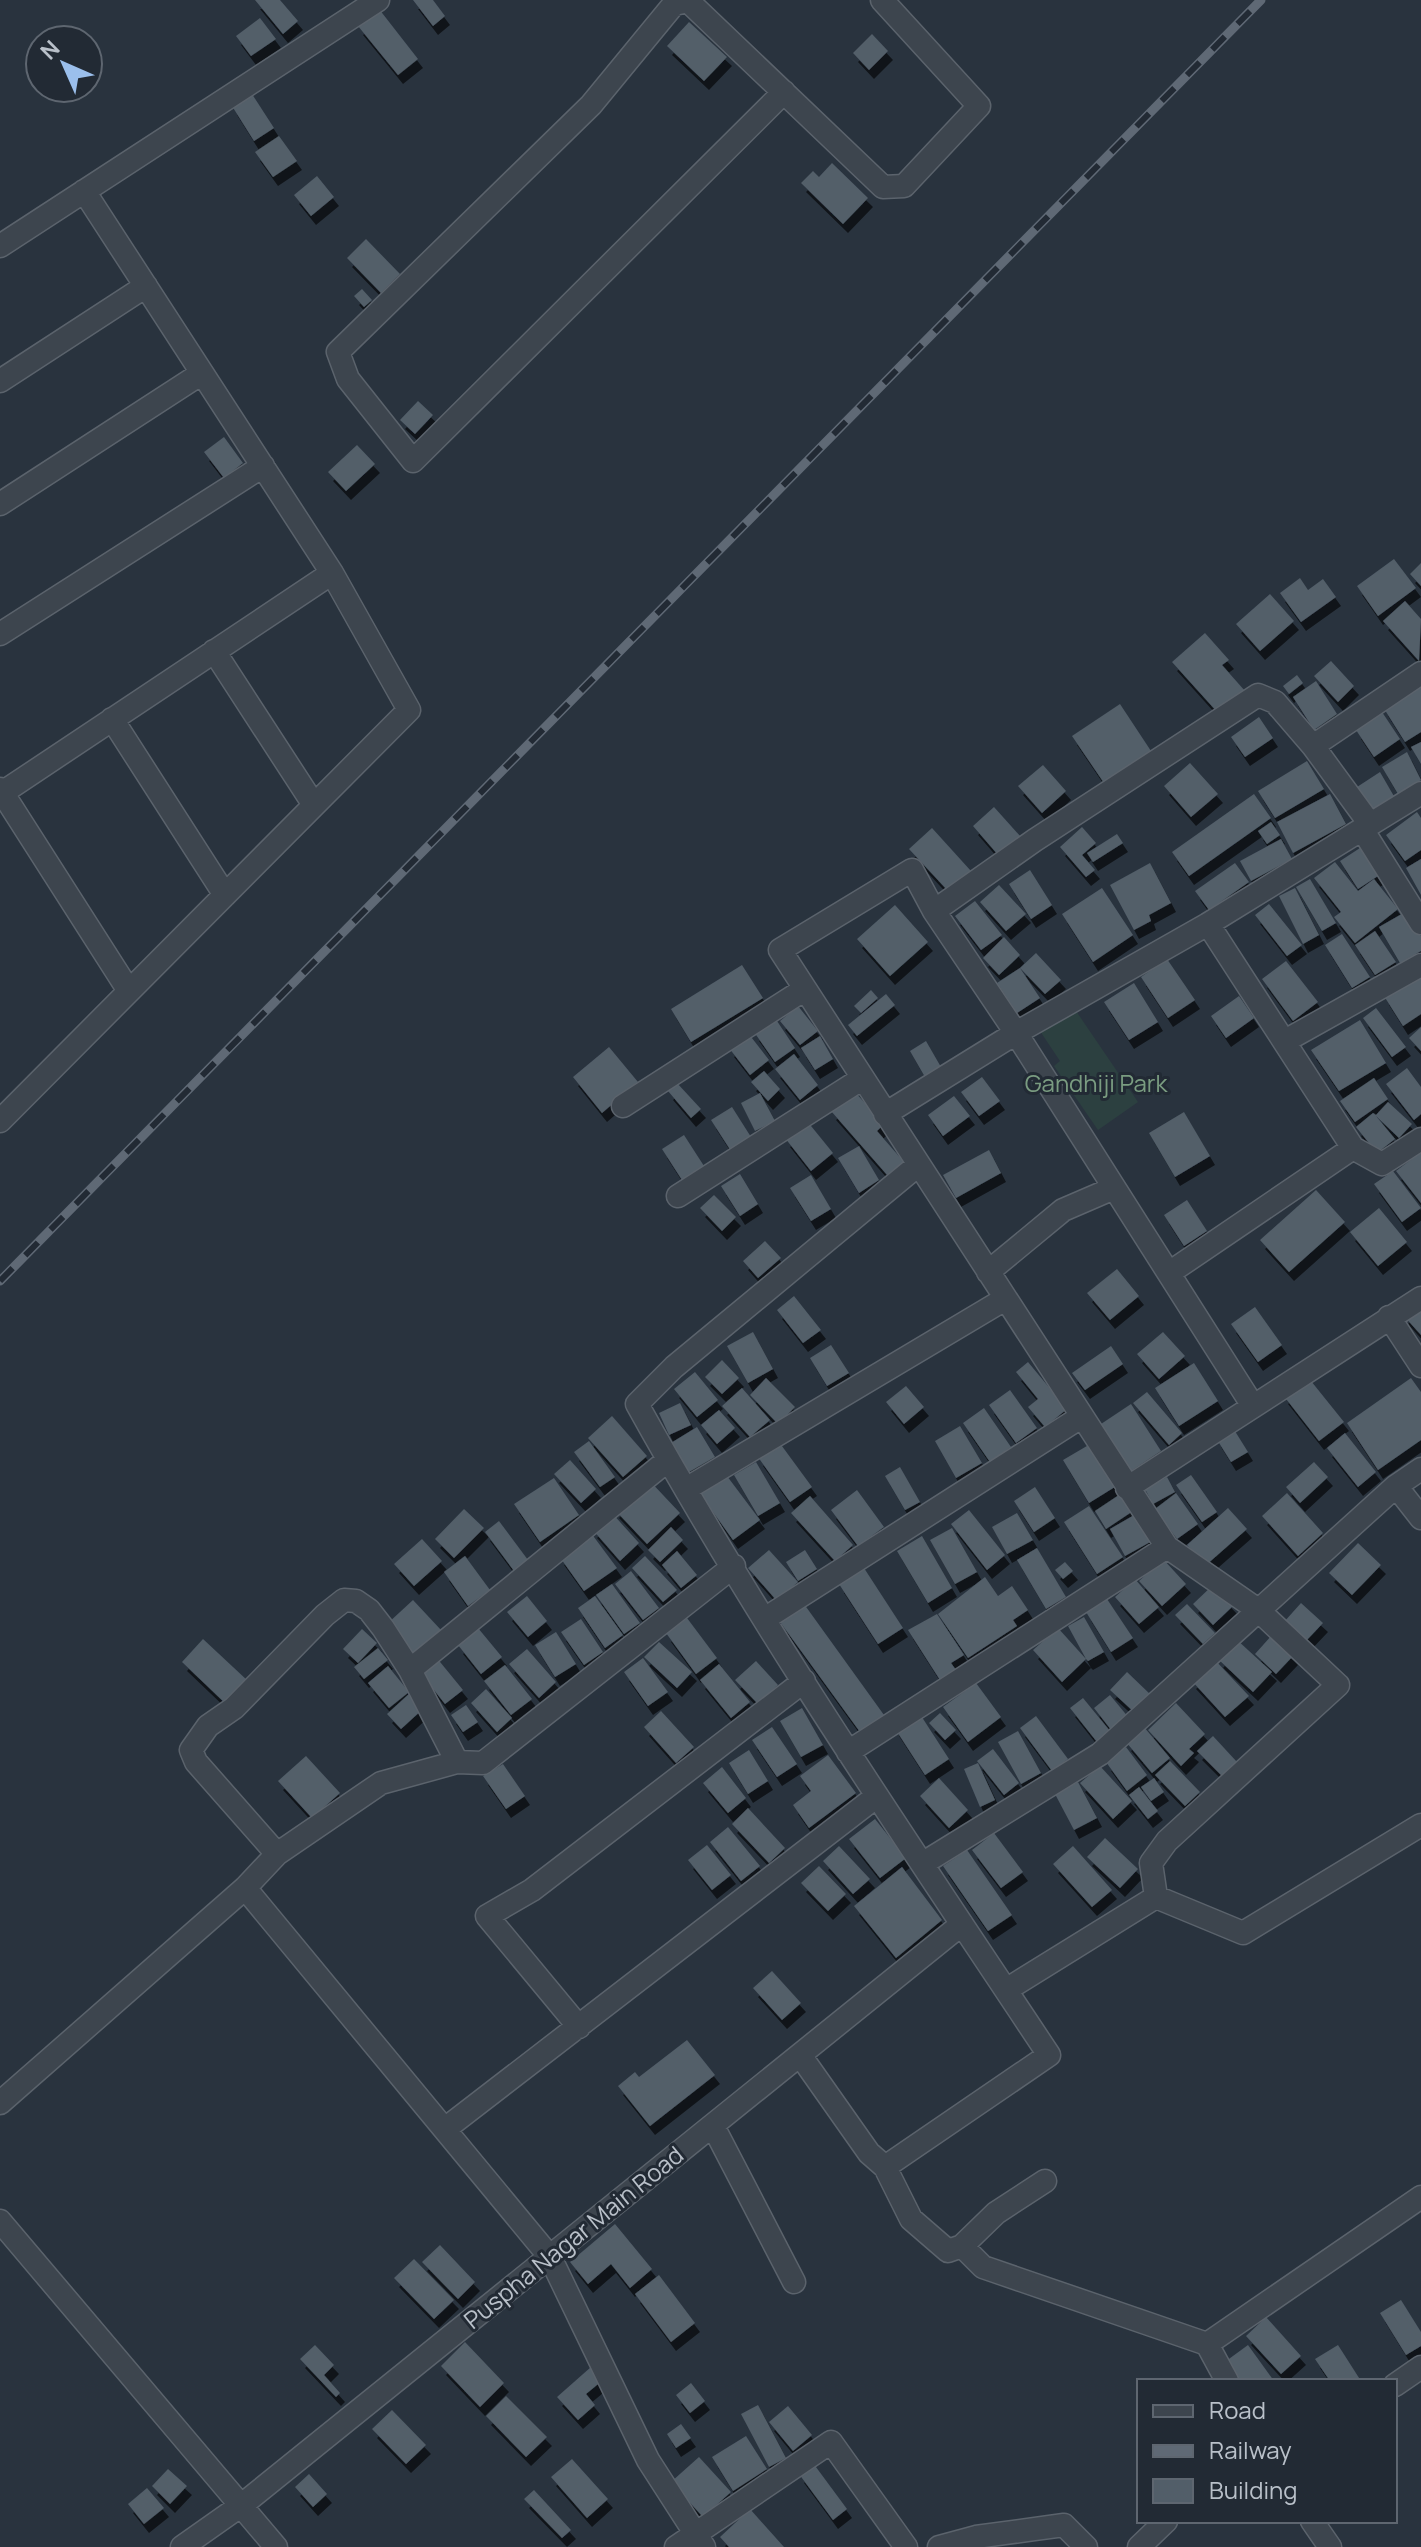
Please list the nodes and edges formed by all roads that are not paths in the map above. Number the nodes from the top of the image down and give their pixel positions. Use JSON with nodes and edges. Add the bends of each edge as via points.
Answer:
{"nodes":[{"id":1,"x":378,"y":0,"type":"edge"},
{"id":2,"x":882,"y":0,"type":"edge"},
{"id":3,"x":784,"y":92,"type":"junction"},
{"id":4,"x":84,"y":191,"type":"junction"},
{"id":5,"x":0,"y":246,"type":"edge"},
{"id":6,"x":146,"y":286,"type":"junction"},
{"id":7,"x":202,"y":373,"type":"junction"},
{"id":8,"x":0,"y":381,"type":"edge"},
{"id":9,"x":263,"y":466,"type":"junction"},
{"id":10,"x":0,"y":504,"type":"edge"},
{"id":11,"x":332,"y":573,"type":"junction"},
{"id":12,"x":0,"y":634,"type":"edge"},
{"id":13,"x":214,"y":651,"type":"junction"},
{"id":14,"x":1421,"y":673,"type":"edge"},
{"id":15,"x":112,"y":719,"type":"junction"},
{"id":16,"x":1313,"y":746,"type":"junction"},
{"id":17,"x":1,"y":791,"type":"edge"},
{"id":18,"x":1421,"y":793,"type":"edge"},
{"id":19,"x":314,"y":805,"type":"junction"},
{"id":20,"x":1366,"y":827,"type":"junction"},
{"id":21,"x":225,"y":895,"type":"junction"},
{"id":22,"x":934,"y":911,"type":"junction"},
{"id":23,"x":1421,"y":923,"type":"edge"},
{"id":24,"x":1208,"y":924,"type":"junction"},
{"id":25,"x":1421,"y":965,"type":"edge"},
{"id":26,"x":805,"y":989,"type":"junction"},
{"id":27,"x":129,"y":991,"type":"junction"},
{"id":28,"x":1016,"y":1033,"type":"junction"},
{"id":29,"x":1285,"y":1041,"type":"junction"},
{"id":30,"x":863,"y":1078,"type":"junction"},
{"id":31,"x":623,"y":1106,"type":"dead end"},
{"id":32,"x":885,"y":1114,"type":"junction"},
{"id":33,"x":0,"y":1121,"type":"edge"},
{"id":34,"x":1421,"y":1139,"type":"edge"},
{"id":35,"x":1353,"y":1148,"type":"junction"},
{"id":36,"x":918,"y":1165,"type":"junction"},
{"id":37,"x":1114,"y":1188,"type":"junction"},
{"id":38,"x":678,"y":1196,"type":"dead end"},
{"id":39,"x":988,"y":1272,"type":"junction"},
{"id":40,"x":1169,"y":1273,"type":"junction"},
{"id":41,"x":1421,"y":1298,"type":"edge"},
{"id":42,"x":1005,"y":1299,"type":"junction"},
{"id":43,"x":1389,"y":1317,"type":"junction"},
{"id":44,"x":1421,"y":1366,"type":"edge"},
{"id":45,"x":1253,"y":1406,"type":"junction"},
{"id":46,"x":1081,"y":1417,"type":"junction"},
{"id":47,"x":668,"y":1460,"type":"junction"},
{"id":48,"x":1421,"y":1469,"type":"edge"},
{"id":49,"x":1396,"y":1486,"type":"junction"},
{"id":50,"x":1127,"y":1488,"type":"junction"},
{"id":51,"x":686,"y":1489,"type":"junction"},
{"id":52,"x":1421,"y":1518,"type":"edge"},
{"id":53,"x":1167,"y":1547,"type":"junction"},
{"id":54,"x":734,"y":1566,"type":"junction"},
{"id":55,"x":1258,"y":1610,"type":"junction"},
{"id":56,"x":766,"y":1618,"type":"junction"},
{"id":57,"x":410,"y":1670,"type":"junction"},
{"id":58,"x":804,"y":1681,"type":"junction"},
{"id":59,"x":848,"y":1752,"type":"junction"},
{"id":60,"x":457,"y":1762,"type":"junction"},
{"id":61,"x":877,"y":1796,"type":"junction"},
{"id":62,"x":1421,"y":1825,"type":"edge"},
{"id":63,"x":277,"y":1854,"type":"junction"},
{"id":64,"x":922,"y":1864,"type":"junction"},
{"id":65,"x":245,"y":1888,"type":"junction"},
{"id":66,"x":1156,"y":1897,"type":"junction"},
{"id":67,"x":962,"y":1924,"type":"junction"},
{"id":68,"x":1006,"y":1990,"type":"junction"},
{"id":69,"x":579,"y":2027,"type":"junction"},
{"id":70,"x":800,"y":2055,"type":"junction"},
{"id":71,"x":0,"y":2103,"type":"edge"},
{"id":72,"x":713,"y":2126,"type":"junction"},
{"id":73,"x":445,"y":2129,"type":"junction"},
{"id":74,"x":885,"y":2167,"type":"junction"},
{"id":75,"x":1045,"y":2181,"type":"dead end"},
{"id":76,"x":1421,"y":2197,"type":"edge"},
{"id":77,"x":0,"y":2221,"type":"edge"},
{"id":78,"x":962,"y":2246,"type":"junction"},
{"id":79,"x":550,"y":2257,"type":"junction"},
{"id":80,"x":794,"y":2282,"type":"dead end"},
{"id":81,"x":1207,"y":2344,"type":"junction"},
{"id":82,"x":1421,"y":2367,"type":"edge"},
{"id":83,"x":1226,"y":2379,"type":"edge"},
{"id":84,"x":1397,"y":2384,"type":"edge"},
{"id":85,"x":243,"y":2504,"type":"junction"},
{"id":86,"x":1164,"y":2523,"type":"edge"},
{"id":87,"x":1313,"y":2523,"type":"edge"},
{"id":88,"x":691,"y":2543,"type":"edge"},
{"id":89,"x":182,"y":2547,"type":"edge"},
{"id":90,"x":276,"y":2547,"type":"edge"},
{"id":91,"x":906,"y":2547,"type":"edge"},
{"id":92,"x":939,"y":2547,"type":"edge"},
{"id":93,"x":1086,"y":2547,"type":"edge"},
{"id":94,"x":1139,"y":2547,"type":"edge"},
{"id":95,"x":1330,"y":2547,"type":"edge"}],
"edges":[{"from":1,"to":4,"type":"street"},
{"from":2,"to":3,"type":"street","via":[[979,106],[904,186],[883,187]]},
{"from":3,"to":3,"type":"street","via":[[688,1],[674,4],[591,105],[338,352],[348,379],[413,461]]},
{"from":4,"to":5,"type":"street"},
{"from":4,"to":6,"type":"street"},
{"from":6,"to":7,"type":"street"},
{"from":6,"to":8,"type":"street"},
{"from":7,"to":9,"type":"street"},
{"from":7,"to":10,"type":"street"},
{"from":9,"to":11,"type":"street"},
{"from":9,"to":12,"type":"street"},
{"from":11,"to":13,"type":"street"},
{"from":11,"to":19,"type":"street","via":[[409,710]]},
{"from":13,"to":15,"type":"street"},
{"from":13,"to":19,"type":"street"},
{"from":14,"to":16,"type":"street"},
{"from":15,"to":17,"type":"street"},
{"from":15,"to":21,"type":"street"},
{"from":16,"to":20,"type":"street"},
{"from":16,"to":22,"type":"street","via":[[1275,702],[1258,695]]},
{"from":17,"to":27,"type":"street"},
{"from":18,"to":20,"type":"street"},
{"from":19,"to":21,"type":"street"},
{"from":20,"to":23,"type":"street"},
{"from":20,"to":24,"type":"street"},
{"from":21,"to":27,"type":"street"},
{"from":22,"to":26,"type":"street","via":[[912,870],[780,950]]},
{"from":22,"to":28,"type":"street"},
{"from":24,"to":28,"type":"street"},
{"from":24,"to":29,"type":"street"},
{"from":25,"to":29,"type":"street"},
{"from":26,"to":30,"type":"street"},
{"from":26,"to":31,"type":"street"},
{"from":27,"to":33,"type":"street"},
{"from":28,"to":32,"type":"street"},
{"from":28,"to":37,"type":"street"},
{"from":29,"to":35,"type":"street"},
{"from":30,"to":32,"type":"street"},
{"from":30,"to":38,"type":"street"},
{"from":32,"to":36,"type":"street"},
{"from":34,"to":35,"type":"street","via":[[1382,1164]]},
{"from":35,"to":40,"type":"street"},
{"from":36,"to":39,"type":"street"},
{"from":36,"to":47,"type":"street","via":[[674,1367],[637,1404]]},
{"from":37,"to":39,"type":"street","via":[[1063,1210]]},
{"from":37,"to":40,"type":"street"},
{"from":39,"to":42,"type":"street"},
{"from":40,"to":45,"type":"street"},
{"from":41,"to":43,"type":"street"},
{"from":42,"to":46,"type":"street"},
{"from":42,"to":51,"type":"street"},
{"from":43,"to":44,"type":"street"},
{"from":43,"to":45,"type":"street"},
{"from":45,"to":50,"type":"street"},
{"from":46,"to":50,"type":"street"},
{"from":46,"to":56,"type":"street"},
{"from":47,"to":51,"type":"street"},
{"from":47,"to":57,"type":"street"},
{"from":48,"to":49,"type":"street"},
{"from":49,"to":52,"type":"street"},
{"from":49,"to":55,"type":"street"},
{"from":50,"to":53,"type":"street"},
{"from":51,"to":54,"type":"street"},
{"from":53,"to":55,"type":"street"},
{"from":53,"to":59,"type":"street"},
{"from":54,"to":56,"type":"street"},
{"from":54,"to":60,"type":"street","via":[[483,1763]]},
{"from":55,"to":64,"type":"street","via":[[1100,1754]]},
{"from":55,"to":66,"type":"street","via":[[1338,1685],[1167,1841],[1151,1863]]},
{"from":56,"to":58,"type":"street"},
{"from":57,"to":60,"type":"street"},
{"from":57,"to":63,"type":"street","via":[[369,1610],[344,1600],[234,1708],[208,1726],[191,1750],[196,1762]]},
{"from":58,"to":59,"type":"street"},
{"from":58,"to":69,"type":"street","via":[[532,1890],[487,1916]]},
{"from":59,"to":61,"type":"street"},
{"from":60,"to":63,"type":"street","via":[[381,1783]]},
{"from":61,"to":64,"type":"street"},
{"from":61,"to":69,"type":"street"},
{"from":62,"to":66,"type":"street","via":[[1243,1933]]},
{"from":63,"to":65,"type":"street"},
{"from":64,"to":67,"type":"street"},
{"from":65,"to":71,"type":"street"},
{"from":65,"to":73,"type":"street"},
{"from":66,"to":68,"type":"street"},
{"from":67,"to":68,"type":"street"},
{"from":67,"to":70,"type":"street","name":"Puspha Nagar Main Road"},
{"from":68,"to":74,"type":"street","via":[[1049,2055]]},
{"from":69,"to":73,"type":"street"},
{"from":70,"to":72,"type":"street","name":"Puspha Nagar Main Road"},
{"from":70,"to":74,"type":"street","via":[[869,2153]]},
{"from":72,"to":79,"type":"street","name":"Puspha Nagar Main Road"},
{"from":72,"to":80,"type":"street"},
{"from":73,"to":79,"type":"street"},
{"from":74,"to":78,"type":"street","via":[[911,2219],[948,2251]]},
{"from":75,"to":78,"type":"street","via":[[996,2213]]},
{"from":76,"to":81,"type":"street"},
{"from":77,"to":85,"type":"street"},
{"from":78,"to":81,"type":"street","via":[[983,2267]]},
{"from":79,"to":85,"type":"street","name":"Puspha Nagar Main Road"},
{"from":79,"to":88,"type":"street"},
{"from":81,"to":83,"type":"street"},
{"from":82,"to":84,"type":"street"},
{"from":85,"to":89,"type":"street","name":"Puspha Nagar Main Road"},
{"from":85,"to":90,"type":"street"},
{"from":86,"to":94,"type":"street"},
{"from":87,"to":95,"type":"street"},
{"from":88,"to":91,"type":"street","via":[[831,2442]]},
{"from":92,"to":93,"type":"street","via":[[1064,2525]]}]}
